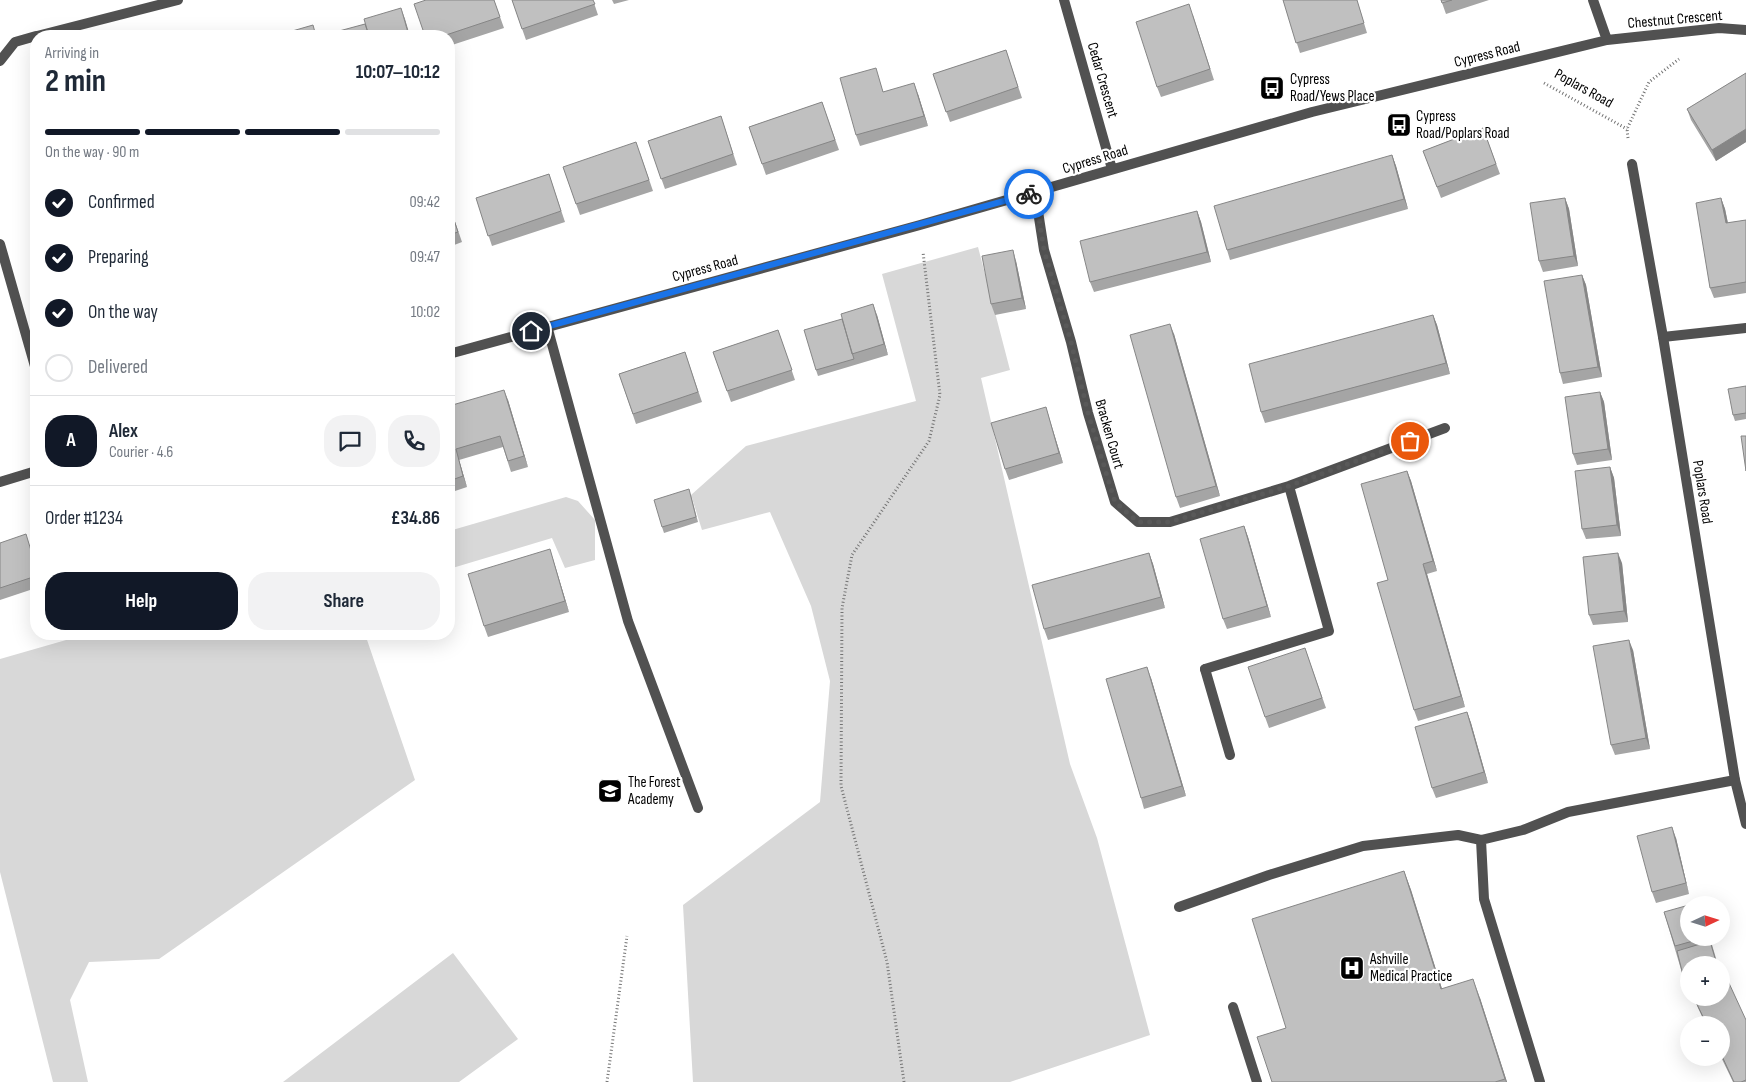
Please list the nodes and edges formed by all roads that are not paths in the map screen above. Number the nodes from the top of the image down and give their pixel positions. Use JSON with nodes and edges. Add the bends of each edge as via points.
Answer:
{"nodes":[{"id":1,"x":178,"y":0,"type":"edge"},
{"id":2,"x":1064,"y":0,"type":"edge"},
{"id":3,"x":1593,"y":0,"type":"edge"},
{"id":4,"x":60,"y":30,"type":"edge"},
{"id":5,"x":1746,"y":30,"type":"edge"},
{"id":6,"x":30,"y":38,"type":"edge"},
{"id":7,"x":1607,"y":40,"type":"junction"},
{"id":8,"x":0,"y":61,"type":"edge"},
{"id":9,"x":1632,"y":164,"type":"dead end"},
{"id":10,"x":1112,"y":169,"type":"junction"},
{"id":11,"x":1035,"y":192,"type":"junction"},
{"id":12,"x":0,"y":244,"type":"edge"},
{"id":13,"x":547,"y":326,"type":"junction"},
{"id":14,"x":1746,"y":328,"type":"edge"},
{"id":15,"x":1662,"y":337,"type":"junction"},
{"id":16,"x":30,"y":349,"type":"edge"},
{"id":17,"x":455,"y":352,"type":"edge"},
{"id":18,"x":1445,"y":428,"type":"dead end"},
{"id":19,"x":30,"y":473,"type":"edge"},
{"id":20,"x":0,"y":482,"type":"edge"},
{"id":21,"x":1289,"y":486,"type":"junction"},
{"id":22,"x":1230,"y":755,"type":"dead end"},
{"id":23,"x":1735,"y":780,"type":"junction"},
{"id":24,"x":698,"y":808,"type":"dead end"},
{"id":25,"x":1746,"y":824,"type":"edge"},
{"id":26,"x":1481,"y":840,"type":"junction"},
{"id":27,"x":1179,"y":907,"type":"dead end"},
{"id":28,"x":1234,"y":1008,"type":"dead end"},
{"id":29,"x":1257,"y":1082,"type":"edge"},
{"id":30,"x":1540,"y":1082,"type":"edge"}],
"edges":[{"from":1,"to":4,"type":"street"},
{"from":2,"to":10,"type":"street","name":"Cedar Crescent"},
{"from":3,"to":7,"type":"street"},
{"from":5,"to":7,"type":"street","name":"Chestnut Crescent","via":[[1719,28]]},
{"from":6,"to":8,"type":"street","via":[[15,42]]},
{"from":7,"to":10,"type":"street","name":"Cypress Road","via":[[1312,112]]},
{"from":9,"to":15,"type":"street","name":"Poplars Road"},
{"from":10,"to":11,"type":"street","name":"Cypress Road"},
{"from":11,"to":13,"type":"street","name":"Cypress Road"},
{"from":11,"to":21,"type":"street","name":"Bracken Court","via":[[1044,250],[1115,502],[1138,522],[1170,522]]},
{"from":12,"to":16,"type":"street"},
{"from":13,"to":17,"type":"street","name":"Cypress Road"},
{"from":13,"to":24,"type":"street","via":[[628,621]]},
{"from":14,"to":15,"type":"street"},
{"from":15,"to":23,"type":"street","name":"Poplars Road"},
{"from":18,"to":21,"type":"street","name":"Bracken Court"},
{"from":19,"to":20,"type":"street"},
{"from":21,"to":22,"type":"street","via":[[1329,631],[1204,669]]},
{"from":23,"to":25,"type":"street","name":"Poplars Road"},
{"from":23,"to":26,"type":"street","via":[[1568,812],[1523,830]]},
{"from":26,"to":27,"type":"street","via":[[1458,835],[1363,846]]},
{"from":26,"to":30,"type":"street","via":[[1484,898]]},
{"from":28,"to":29,"type":"street"}]}
